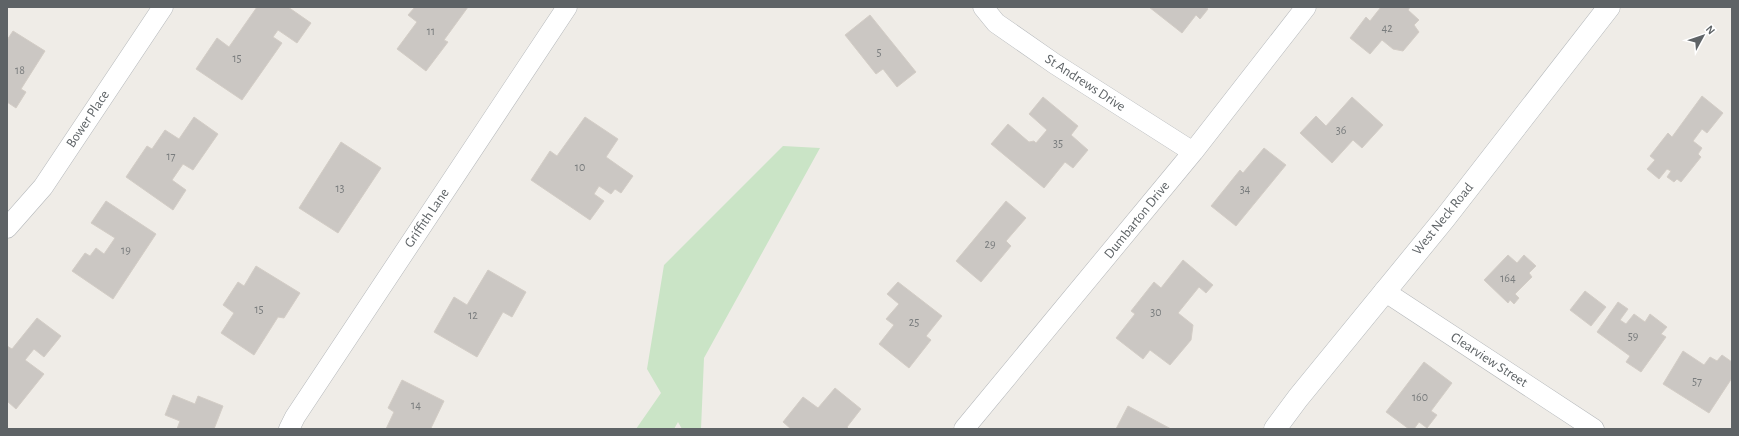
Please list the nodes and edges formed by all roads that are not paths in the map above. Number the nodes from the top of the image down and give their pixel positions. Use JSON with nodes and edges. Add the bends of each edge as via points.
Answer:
{"nodes":[{"id":1,"x":163,"y":7,"type":"edge"},
{"id":2,"x":567,"y":7,"type":"edge"},
{"id":3,"x":983,"y":7,"type":"edge"},
{"id":4,"x":1306,"y":7,"type":"edge"},
{"id":5,"x":1609,"y":7,"type":"edge"},
{"id":6,"x":1193,"y":152,"type":"junction"},
{"id":7,"x":7,"y":228,"type":"edge"},
{"id":8,"x":1384,"y":291,"type":"junction"},
{"id":9,"x":289,"y":429,"type":"edge"},
{"id":10,"x":964,"y":429,"type":"edge"},
{"id":11,"x":1275,"y":429,"type":"edge"},
{"id":12,"x":1594,"y":429,"type":"edge"}],
"edges":[{"from":1,"to":7,"type":"street","name":"Bower Place","via":[[43,187]]},
{"from":2,"to":9,"type":"street","name":"Griffith Lane"},
{"from":3,"to":6,"type":"street","name":"St Andrews Drive","via":[[996,23],[1048,60]]},
{"from":4,"to":6,"type":"street","name":"Dumbarton Drive"},
{"from":5,"to":8,"type":"street","name":"West Neck Road","via":[[1450,212]]},
{"from":6,"to":10,"type":"street","name":"Dumbarton Drive"},
{"from":8,"to":11,"type":"street","name":"West Neck Road"},
{"from":8,"to":12,"type":"street","name":"Clearview Street"}]}
